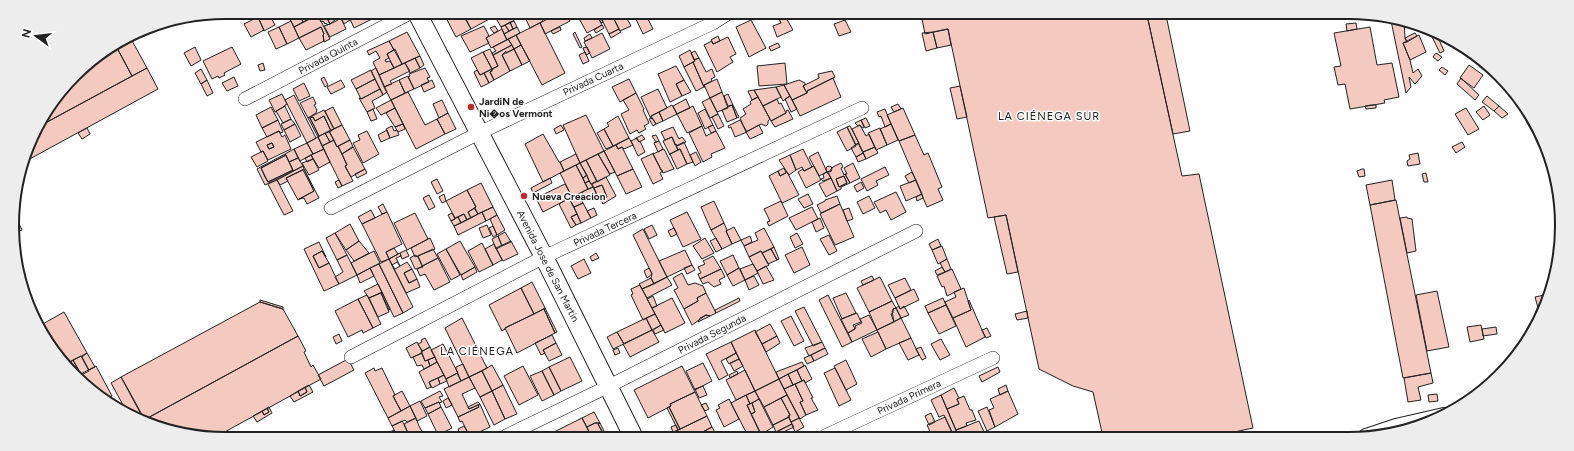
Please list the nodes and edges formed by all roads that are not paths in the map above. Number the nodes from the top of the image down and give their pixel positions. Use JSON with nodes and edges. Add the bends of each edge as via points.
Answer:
{"nodes":[{"id":1,"x":398,"y":19,"type":"edge"},
{"id":2,"x":421,"y":19,"type":"edge"},
{"id":3,"x":719,"y":19,"type":"edge"},
{"id":4,"x":245,"y":99,"type":"dead end"},
{"id":5,"x":862,"y":108,"type":"dead end"},
{"id":6,"x":479,"y":133,"type":"junction"},
{"id":7,"x":331,"y":208,"type":"dead end"},
{"id":8,"x":916,"y":231,"type":"dead end"},
{"id":9,"x":544,"y":257,"type":"junction"},
{"id":10,"x":351,"y":357,"type":"dead end"},
{"id":11,"x":993,"y":358,"type":"dead end"},
{"id":12,"x":609,"y":386,"type":"junction"},
{"id":13,"x":514,"y":432,"type":"edge"},
{"id":14,"x":630,"y":432,"type":"edge"},
{"id":15,"x":834,"y":432,"type":"edge"}],
"edges":[{"from":1,"to":4,"type":"street","name":"Privada Quinta"},
{"from":2,"to":6,"type":"main road","name":"Avenida Jose de San Martin"},
{"from":3,"to":6,"type":"street","name":"Privada Cuarta"},
{"from":5,"to":9,"type":"street","name":"Privada Tercera"},
{"from":6,"to":7,"type":"street","name":"Privada Cuarta"},
{"from":6,"to":9,"type":"main road","name":"Avenida Jose de San Martin"},
{"from":8,"to":12,"type":"street","name":"Privada Segunda"},
{"from":9,"to":10,"type":"street","name":"Privada Tercera"},
{"from":9,"to":12,"type":"main road","name":"Avenida Jose de San Martin"},
{"from":11,"to":15,"type":"street","name":"Privada Primera"},
{"from":12,"to":13,"type":"street","name":"Privada Segunda"},
{"from":12,"to":14,"type":"main road","name":"Avenida Jose de San Martin"}]}
